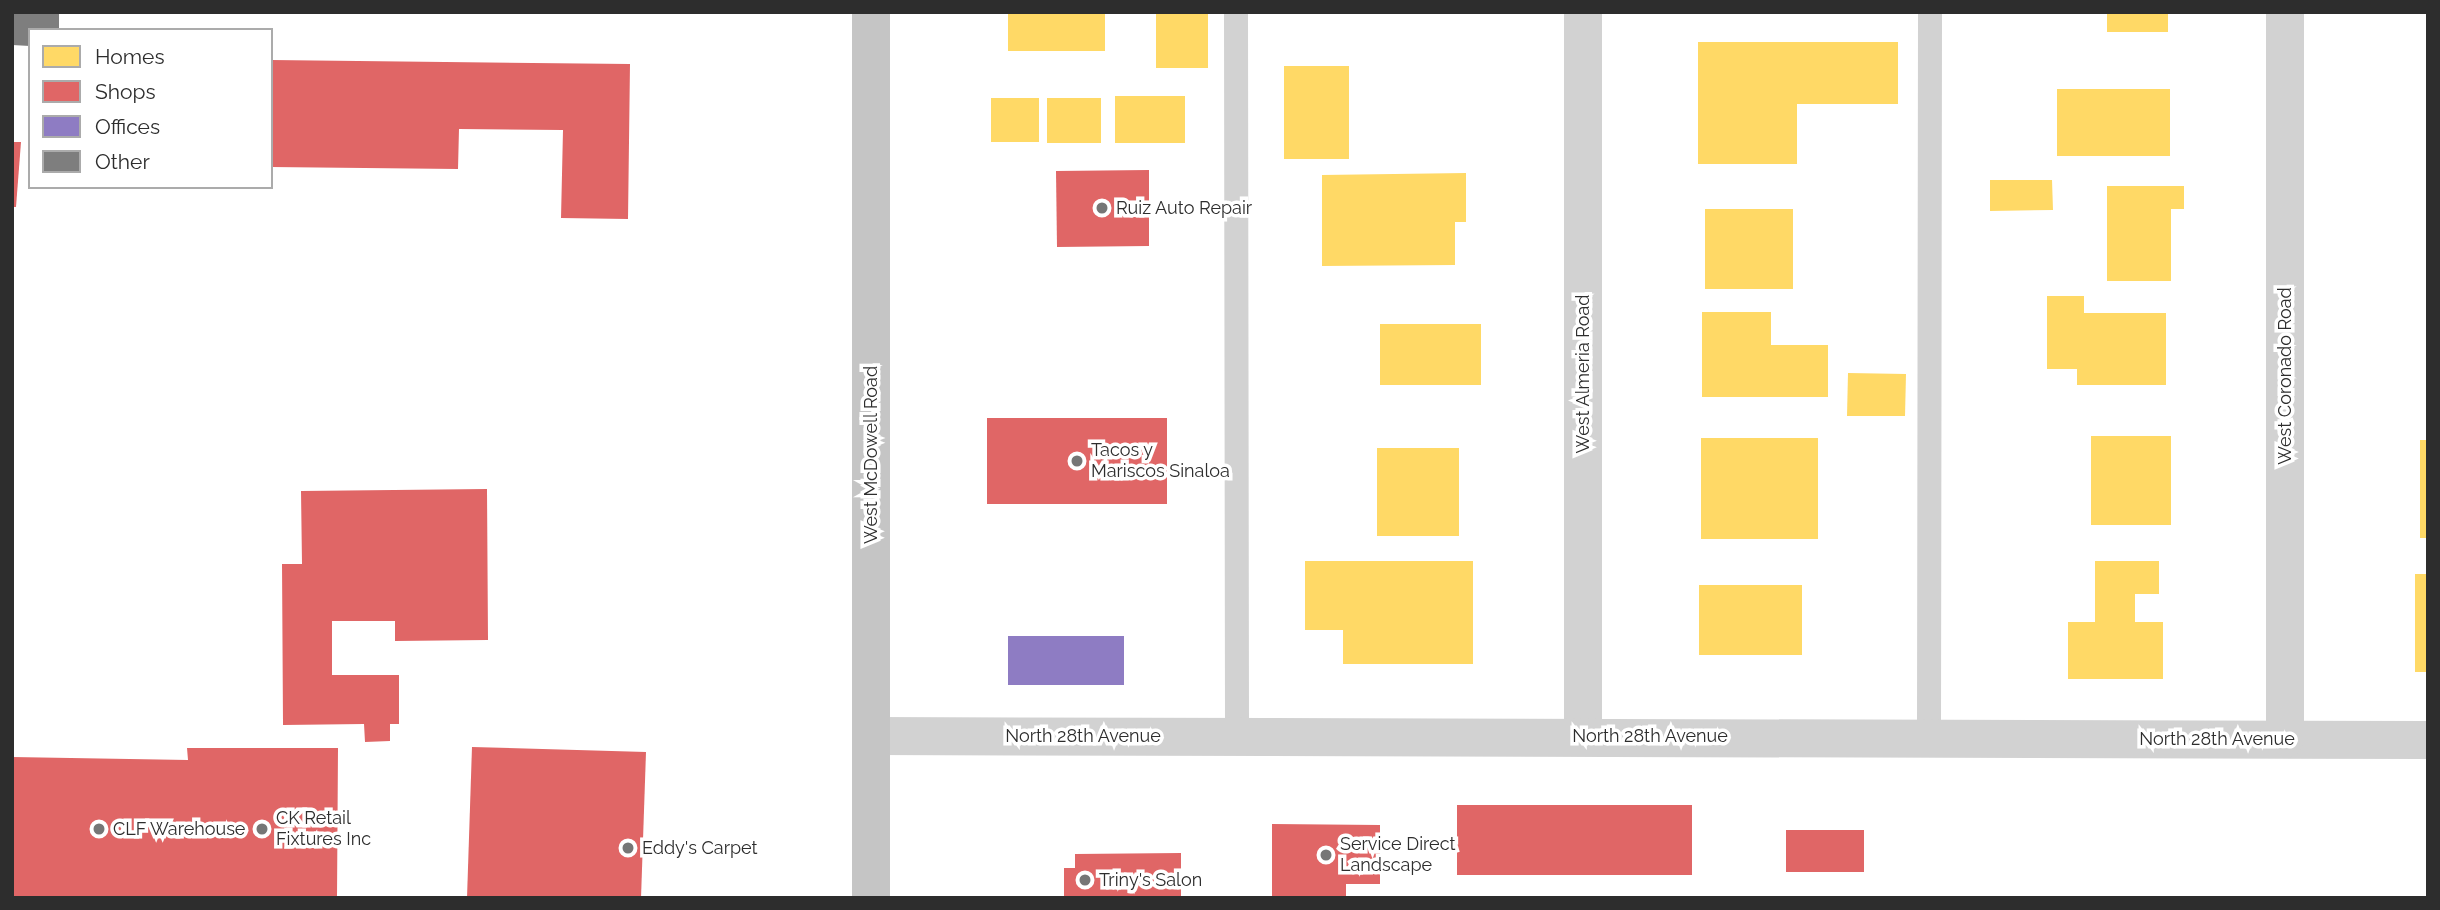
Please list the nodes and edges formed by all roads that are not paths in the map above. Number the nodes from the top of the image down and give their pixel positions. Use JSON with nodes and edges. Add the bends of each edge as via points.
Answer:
{"nodes":[{"id":1,"x":871,"y":12,"type":"edge"},
{"id":2,"x":1236,"y":12,"type":"edge"},
{"id":3,"x":1583,"y":12,"type":"edge"},
{"id":4,"x":1930,"y":12,"type":"edge"},
{"id":5,"x":2285,"y":12,"type":"edge"},
{"id":6,"x":1237,"y":733,"type":"junction"},
{"id":7,"x":871,"y":736,"type":"junction"},
{"id":8,"x":1583,"y":736,"type":"junction"},
{"id":9,"x":1929,"y":736,"type":"junction"},
{"id":10,"x":2285,"y":739,"type":"junction"},
{"id":11,"x":2428,"y":740,"type":"edge"},
{"id":12,"x":871,"y":898,"type":"edge"}],
"edges":[{"from":1,"to":7,"type":"main road","name":"West McDowell Road"},
{"from":2,"to":6,"type":"lane"},
{"from":3,"to":8,"type":"street","name":"West Almeria Road"},
{"from":4,"to":9,"type":"lane"},
{"from":5,"to":10,"type":"street","name":"West Coronado Road"},
{"from":6,"to":7,"type":"street","name":"North 28th Avenue"},
{"from":6,"to":8,"type":"street","name":"North 28th Avenue"},
{"from":7,"to":12,"type":"main road","name":"West McDowell Road"},
{"from":8,"to":9,"type":"street","name":"North 28th Avenue"},
{"from":9,"to":10,"type":"street","name":"North 28th Avenue"},
{"from":10,"to":11,"type":"street","name":"North 28th Avenue"}]}
